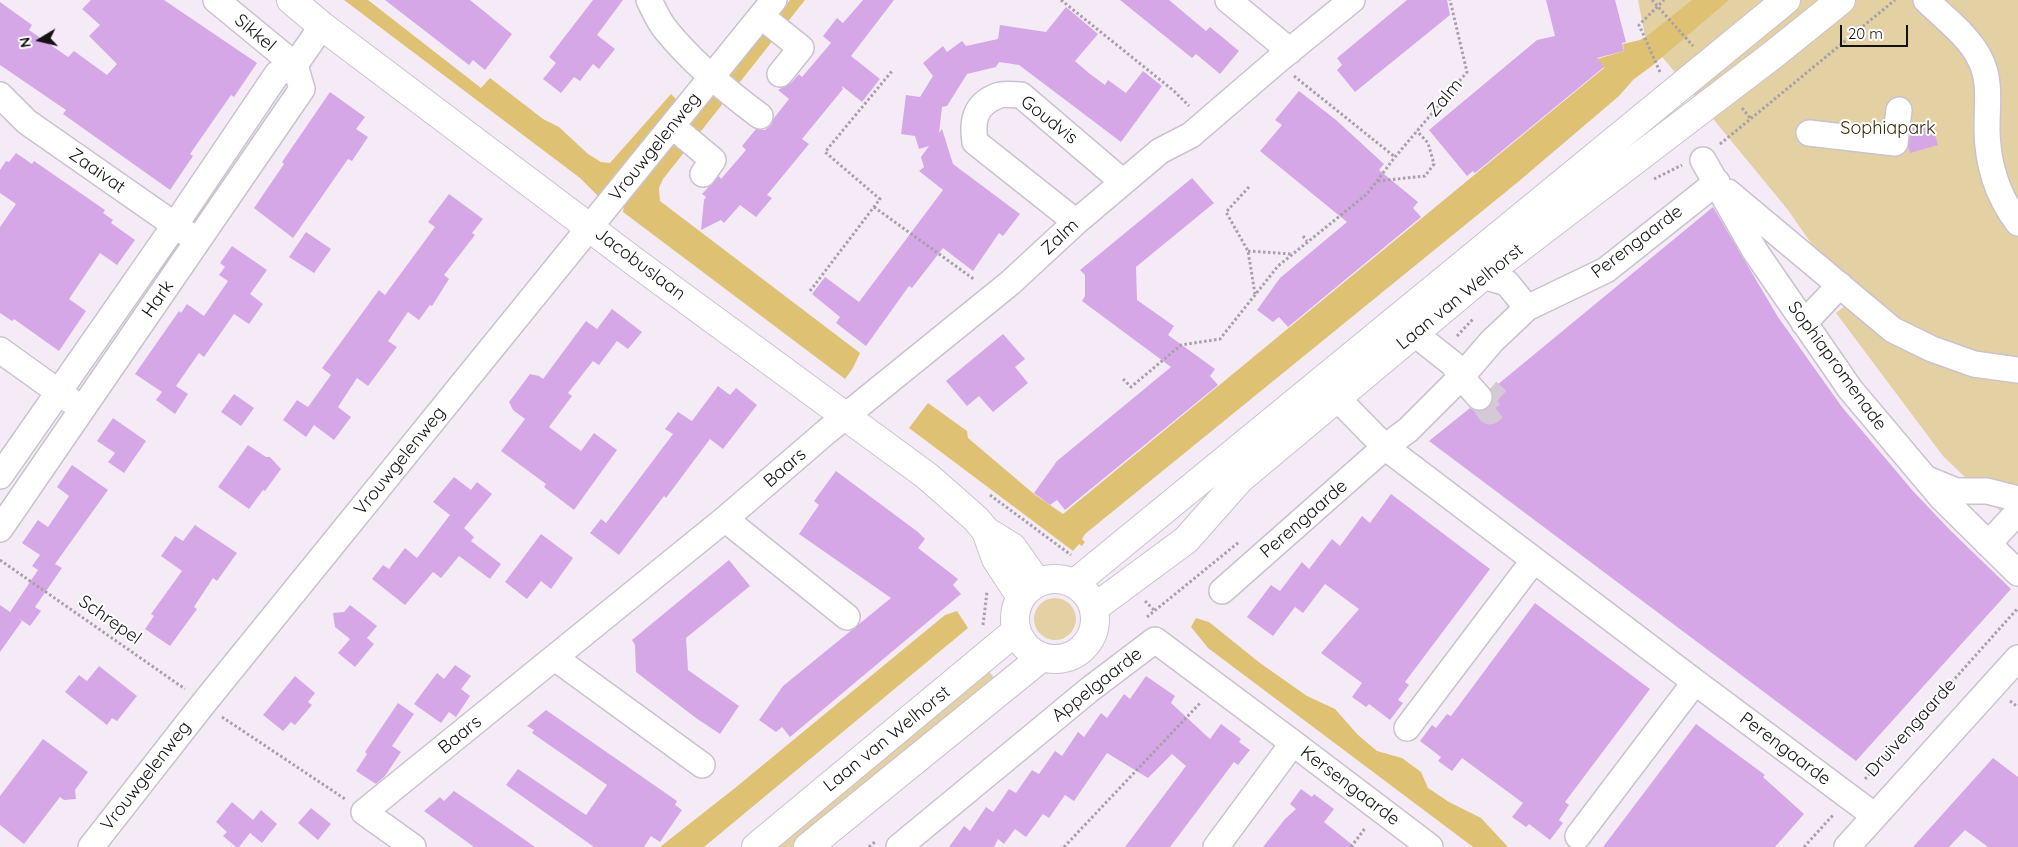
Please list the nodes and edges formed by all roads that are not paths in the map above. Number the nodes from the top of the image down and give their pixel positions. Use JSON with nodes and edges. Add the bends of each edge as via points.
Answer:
{"nodes":[{"id":1,"x":216,"y":0,"type":"edge"},
{"id":2,"x":291,"y":0,"type":"edge"},
{"id":3,"x":649,"y":0,"type":"edge"},
{"id":4,"x":1228,"y":0,"type":"edge"},
{"id":5,"x":1352,"y":0,"type":"edge"},
{"id":6,"x":1786,"y":0,"type":"edge"},
{"id":7,"x":1841,"y":0,"type":"edge"},
{"id":8,"x":1926,"y":0,"type":"edge"},
{"id":9,"x":772,"y":18,"type":"edge"},
{"id":10,"x":322,"y":26,"type":"junction"},
{"id":11,"x":1283,"y":56,"type":"junction"},
{"id":12,"x":295,"y":65,"type":"junction"},
{"id":13,"x":780,"y":74,"type":"dead end"},
{"id":14,"x":722,"y":85,"type":"junction"},
{"id":15,"x":0,"y":95,"type":"edge"},
{"id":16,"x":1899,"y":110,"type":"dead end"},
{"id":17,"x":760,"y":116,"type":"dead end"},
{"id":18,"x":1809,"y":132,"type":"dead end"},
{"id":19,"x":682,"y":134,"type":"junction"},
{"id":20,"x":1703,"y":160,"type":"dead end"},
{"id":21,"x":703,"y":174,"type":"dead end"},
{"id":22,"x":1123,"y":182,"type":"junction"},
{"id":23,"x":1717,"y":182,"type":"junction"},
{"id":24,"x":1076,"y":222,"type":"junction"},
{"id":25,"x":2018,"y":223,"type":"edge"},
{"id":26,"x":175,"y":225,"type":"junction"},
{"id":27,"x":591,"y":227,"type":"junction"},
{"id":28,"x":198,"y":241,"type":"junction"},
{"id":29,"x":1495,"y":279,"type":"junction"},
{"id":30,"x":1840,"y":285,"type":"junction"},
{"id":31,"x":1527,"y":308,"type":"junction"},
{"id":32,"x":1804,"y":323,"type":"junction"},
{"id":33,"x":1421,"y":329,"type":"junction"},
{"id":34,"x":0,"y":350,"type":"edge"},
{"id":35,"x":2018,"y":370,"type":"edge"},
{"id":36,"x":1464,"y":373,"type":"junction"},
{"id":37,"x":59,"y":392,"type":"junction"},
{"id":38,"x":1484,"y":394,"type":"tunnel mouth"},
{"id":39,"x":1337,"y":398,"type":"junction"},
{"id":40,"x":82,"y":409,"type":"junction"},
{"id":41,"x":846,"y":417,"type":"junction"},
{"id":42,"x":1385,"y":447,"type":"junction"},
{"id":43,"x":0,"y":476,"type":"edge"},
{"id":44,"x":1925,"y":478,"type":"junction"},
{"id":45,"x":2018,"y":499,"type":"edge"},
{"id":46,"x":2018,"y":512,"type":"edge"},
{"id":47,"x":725,"y":519,"type":"junction"},
{"id":48,"x":0,"y":529,"type":"edge"},
{"id":49,"x":1988,"y":544,"type":"junction"},
{"id":50,"x":1534,"y":560,"type":"junction"},
{"id":51,"x":2018,"y":573,"type":"edge"},
{"id":52,"x":1075,"y":583,"type":"junction"},
{"id":53,"x":1029,"y":590,"type":"junction"},
{"id":54,"x":1222,"y":590,"type":"dead end"},
{"id":55,"x":1094,"y":608,"type":"junction"},
{"id":56,"x":847,"y":617,"type":"dead end"},
{"id":57,"x":1016,"y":630,"type":"junction"},
{"id":58,"x":1042,"y":657,"type":"junction"},
{"id":59,"x":555,"y":658,"type":"junction"},
{"id":60,"x":2018,"y":658,"type":"edge"},
{"id":61,"x":1695,"y":682,"type":"junction"},
{"id":62,"x":1407,"y":728,"type":"dead end"},
{"id":63,"x":1293,"y":743,"type":"junction"},
{"id":64,"x":702,"y":765,"type":"dead end"},
{"id":65,"x":1875,"y":816,"type":"junction"},
{"id":66,"x":1578,"y":836,"type":"dead end"},
{"id":67,"x":813,"y":846,"type":"edge"},
{"id":68,"x":91,"y":847,"type":"edge"},
{"id":69,"x":413,"y":847,"type":"edge"},
{"id":70,"x":756,"y":847,"type":"edge"},
{"id":71,"x":899,"y":847,"type":"edge"},
{"id":72,"x":1216,"y":847,"type":"edge"},
{"id":73,"x":1430,"y":847,"type":"edge"},
{"id":74,"x":1847,"y":847,"type":"edge"}],
"edges":[{"from":1,"to":12,"type":"street","name":"Sikkel"},
{"from":2,"to":10,"type":"main road","name":"Jacobuslaan"},
{"from":3,"to":14,"type":"street","name":"Vrouwgelenweg","via":[[665,30]]},
{"from":4,"to":11,"type":"street"},
{"from":5,"to":11,"type":"street","name":"Zalm"},
{"from":6,"to":52,"type":"main road","name":"Laan van Welhorst"},
{"from":7,"to":29,"type":"main road","name":"Laan van Welhorst","via":[[1511,254]]},
{"from":8,"to":25,"type":"street","via":[[1966,39],[1980,58],[1988,80],[1987,129],[1994,180],[2006,207]]},
{"from":9,"to":13,"type":"street","via":[[801,48]]},
{"from":9,"to":14,"type":"street","name":"Vrouwgelenweg"},
{"from":10,"to":12,"type":"street","name":"Hark"},
{"from":10,"to":27,"type":"main road","name":"Jacobuslaan"},
{"from":11,"to":22,"type":"street","name":"Zalm","via":[[1191,135],[1160,151]]},
{"from":12,"to":26,"type":"street","name":"Hark","via":[[276,74]]},
{"from":12,"to":28,"type":"street","name":"Hark","via":[[302,89]]},
{"from":14,"to":17,"type":"street"},
{"from":14,"to":19,"type":"street","name":"Vrouwgelenweg"},
{"from":15,"to":26,"type":"street","name":"Zaaivat","via":[[27,122]]},
{"from":16,"to":18,"type":"street","via":[[1894,143]]},
{"from":19,"to":21,"type":"street","via":[[713,160]]},
{"from":19,"to":27,"type":"street","name":"Vrouwgelenweg"},
{"from":20,"to":23,"type":"street","name":"Sophiapromenade"},
{"from":22,"to":24,"type":"street","name":"Zalm"},
{"from":22,"to":24,"type":"street","name":"Goudvis","via":[[1021,95],[997,95],[980,107],[972,124],[975,142]]},
{"from":23,"to":30,"type":"street"},
{"from":23,"to":31,"type":"street","name":"Perengaarde","via":[[1606,270]]},
{"from":23,"to":32,"type":"street","name":"Sophiapromenade","via":[[1755,251]]},
{"from":24,"to":41,"type":"street","name":"Zalm","via":[[996,295]]},
{"from":26,"to":28,"type":"street","name":"Zaaivat"},
{"from":26,"to":37,"type":"street","name":"Hark"},
{"from":27,"to":41,"type":"main road","name":"Jacobuslaan"},
{"from":27,"to":68,"type":"street","name":"Vrouwgelenweg","via":[[202,704]]},
{"from":28,"to":40,"type":"street","name":"Hark"},
{"from":29,"to":31,"type":"street"},
{"from":29,"to":33,"type":"main road","name":"Laan van Welhorst"},
{"from":30,"to":32,"type":"street"},
{"from":30,"to":35,"type":"street","via":[[1893,330],[1932,349],[1974,364]]},
{"from":31,"to":36,"type":"street","name":"Perengaarde"},
{"from":32,"to":44,"type":"street","name":"Sophiapromenade","via":[[1850,389]]},
{"from":33,"to":36,"type":"street"},
{"from":33,"to":39,"type":"main road","name":"Laan van Welhorst"},
{"from":34,"to":37,"type":"street"},
{"from":36,"to":38,"type":"street"},
{"from":36,"to":42,"type":"street","name":"Perengaarde","via":[[1408,430]]},
{"from":37,"to":40,"type":"street"},
{"from":37,"to":43,"type":"street","name":"Hark"},
{"from":39,"to":42,"type":"street","name":"Perengaarde"},
{"from":39,"to":55,"type":"main road","name":"Laan van Welhorst","via":[[1240,480],[1186,540]]},
{"from":40,"to":48,"type":"street","name":"Hark"},
{"from":41,"to":47,"type":"street","name":"Baars"},
{"from":41,"to":53,"type":"main road","name":"Jacobuslaan","via":[[927,476],[986,531],[1012,548]]},
{"from":42,"to":50,"type":"street","name":"Perengaarde"},
{"from":42,"to":54,"type":"street","name":"Perengaarde"},
{"from":44,"to":45,"type":"street","via":[[1956,490],[1987,491]]},
{"from":44,"to":49,"type":"street","name":"Sophiapromenade"},
{"from":46,"to":49,"type":"street"},
{"from":47,"to":56,"type":"street"},
{"from":47,"to":59,"type":"street","name":"Baars"},
{"from":49,"to":51,"type":"street","name":"Sophiapromenade"},
{"from":50,"to":61,"type":"street","name":"Perengaarde"},
{"from":50,"to":62,"type":"street"},
{"from":52,"to":53,"type":"main road","via":[[1045,580]]},
{"from":52,"to":55,"type":"main road","via":[[1087,594]]},
{"from":53,"to":57,"type":"main road","via":[[1016,610]]},
{"from":55,"to":58,"type":"main road","via":[[1095,626],[1082,648],[1068,657]]},
{"from":57,"to":58,"type":"main road","via":[[1026,646]]},
{"from":57,"to":70,"type":"main road","name":"Laan van Welhorst"},
{"from":58,"to":67,"type":"main road","name":"Laan van Welhorst"},
{"from":59,"to":64,"type":"street"},
{"from":59,"to":69,"type":"street","name":"Baars","via":[[364,812]]},
{"from":60,"to":65,"type":"street","name":"Druivengaarde"},
{"from":61,"to":65,"type":"street","name":"Perengaarde"},
{"from":61,"to":66,"type":"street"},
{"from":63,"to":71,"type":"street","name":"Appelgaarde","via":[[1155,640],[1089,690]]},
{"from":63,"to":72,"type":"street"},
{"from":63,"to":73,"type":"street","name":"Kersengaarde"},
{"from":65,"to":74,"type":"street","name":"Druivengaarde"}]}
